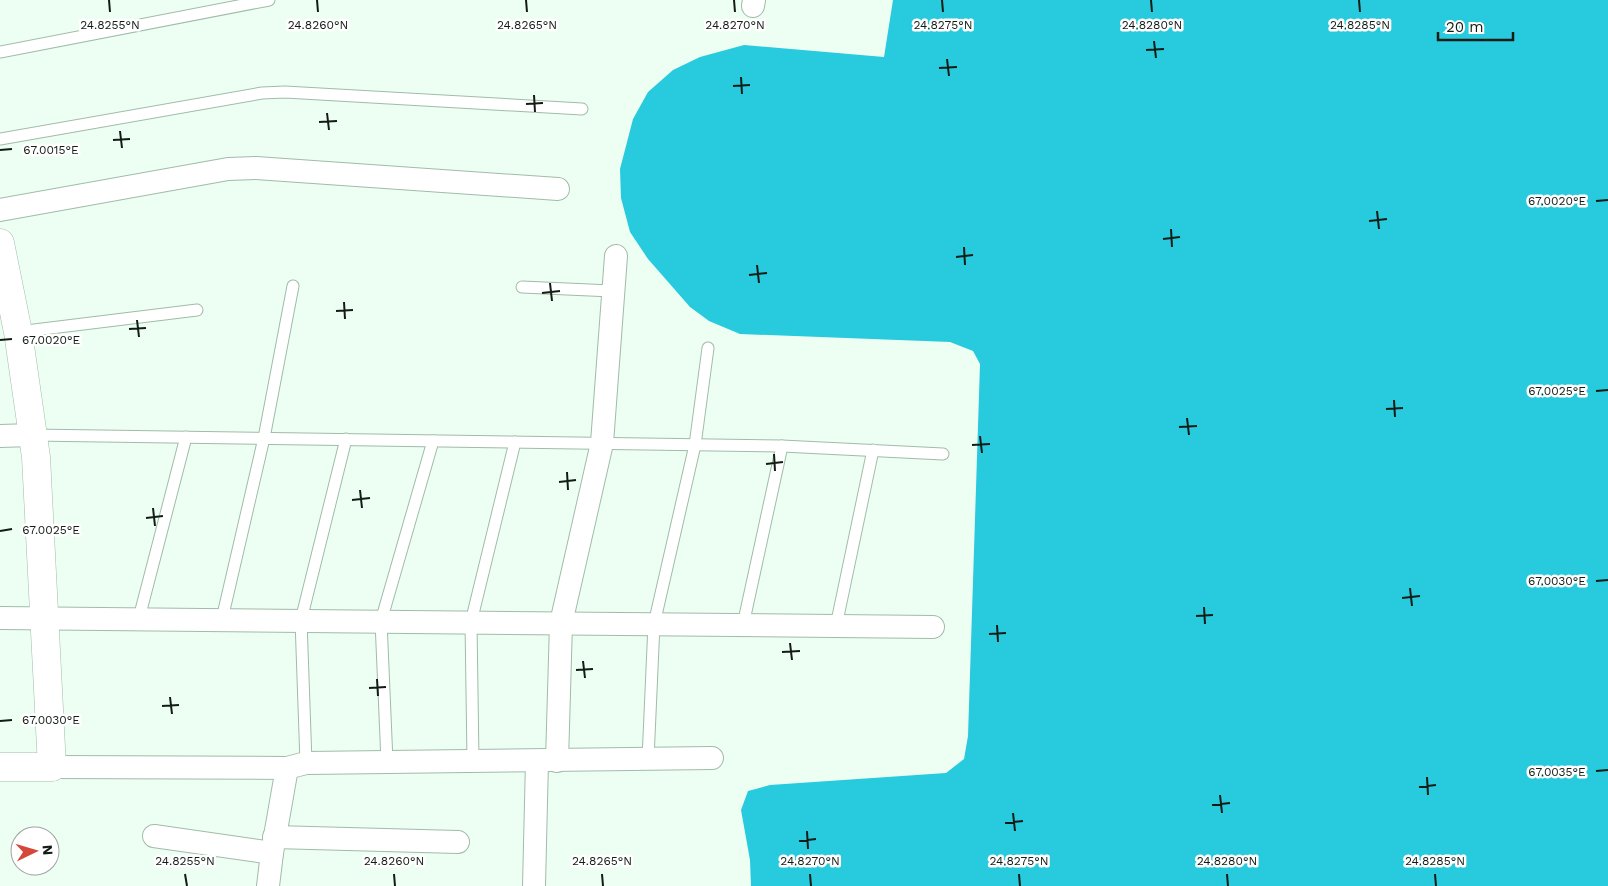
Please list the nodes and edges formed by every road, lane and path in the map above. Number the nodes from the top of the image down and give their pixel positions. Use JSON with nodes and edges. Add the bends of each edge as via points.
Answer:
{"nodes":[{"id":1,"x":269,"y":0,"type":"edge"},
{"id":2,"x":0,"y":52,"type":"edge"},
{"id":3,"x":582,"y":108,"type":"dead end"},
{"id":4,"x":0,"y":139,"type":"edge"},
{"id":5,"x":558,"y":189,"type":"dead end"},
{"id":6,"x":0,"y":210,"type":"edge"},
{"id":7,"x":1,"y":253,"type":"edge"},
{"id":8,"x":616,"y":256,"type":"dead end"},
{"id":9,"x":293,"y":286,"type":"dead end"},
{"id":10,"x":522,"y":287,"type":"dead end"},
{"id":11,"x":612,"y":291,"type":"junction"},
{"id":12,"x":197,"y":310,"type":"dead end"},
{"id":13,"x":18,"y":332,"type":"junction"},
{"id":14,"x":708,"y":348,"type":"dead end"},
{"id":15,"x":32,"y":434,"type":"junction"},
{"id":16,"x":0,"y":436,"type":"edge"},
{"id":17,"x":186,"y":437,"type":"junction"},
{"id":18,"x":264,"y":438,"type":"junction"},
{"id":19,"x":346,"y":440,"type":"junction"},
{"id":20,"x":433,"y":441,"type":"junction"},
{"id":21,"x":515,"y":442,"type":"junction"},
{"id":22,"x":602,"y":443,"type":"junction"},
{"id":23,"x":695,"y":445,"type":"junction"},
{"id":24,"x":782,"y":446,"type":"junction"},
{"id":25,"x":873,"y":450,"type":"junction"},
{"id":26,"x":943,"y":454,"type":"dead end"},
{"id":27,"x":44,"y":617,"type":"junction"},
{"id":28,"x":0,"y":618,"type":"edge"},
{"id":29,"x":139,"y":618,"type":"junction"},
{"id":30,"x":222,"y":619,"type":"junction"},
{"id":31,"x":301,"y":620,"type":"junction"},
{"id":32,"x":381,"y":621,"type":"junction"},
{"id":33,"x":471,"y":622,"type":"junction"},
{"id":34,"x":561,"y":623,"type":"junction"},
{"id":35,"x":654,"y":624,"type":"junction"},
{"id":36,"x":743,"y":625,"type":"junction"},
{"id":37,"x":836,"y":626,"type":"junction"},
{"id":38,"x":932,"y":627,"type":"dead end"},
{"id":39,"x":712,"y":758,"type":"dead end"},
{"id":40,"x":648,"y":759,"type":"junction"},
{"id":41,"x":473,"y":761,"type":"junction"},
{"id":42,"x":547,"y":761,"type":"junction"},
{"id":43,"x":387,"y":762,"type":"junction"},
{"id":44,"x":296,"y":766,"type":"junction"},
{"id":45,"x":0,"y":767,"type":"edge"},
{"id":46,"x":52,"y":767,"type":"junction"},
{"id":47,"x":154,"y":836,"type":"dead end"},
{"id":48,"x":458,"y":842,"type":"dead end"},
{"id":49,"x":273,"y":845,"type":"junction"},
{"id":50,"x":268,"y":886,"type":"edge"},
{"id":51,"x":534,"y":886,"type":"edge"}],
"edges":[{"from":1,"to":2,"type":"lane"},
{"from":3,"to":4,"type":"lane","via":[[285,92]]},
{"from":5,"to":6,"type":"street","via":[[246,168]]},
{"from":7,"to":13,"type":"street"},
{"from":8,"to":11,"type":"street"},
{"from":9,"to":18,"type":"lane"},
{"from":10,"to":11,"type":"lane"},
{"from":11,"to":22,"type":"street"},
{"from":12,"to":13,"type":"lane"},
{"from":13,"to":15,"type":"street"},
{"from":14,"to":23,"type":"lane"},
{"from":15,"to":16,"type":"street"},
{"from":15,"to":17,"type":"lane"},
{"from":15,"to":27,"type":"street"},
{"from":17,"to":18,"type":"lane"},
{"from":17,"to":29,"type":"lane"},
{"from":18,"to":19,"type":"lane"},
{"from":18,"to":30,"type":"lane"},
{"from":19,"to":20,"type":"lane"},
{"from":19,"to":31,"type":"lane"},
{"from":20,"to":21,"type":"lane"},
{"from":20,"to":32,"type":"lane"},
{"from":21,"to":22,"type":"lane"},
{"from":21,"to":33,"type":"lane"},
{"from":22,"to":23,"type":"lane"},
{"from":22,"to":34,"type":"street"},
{"from":23,"to":24,"type":"lane"},
{"from":23,"to":35,"type":"lane"},
{"from":24,"to":25,"type":"lane"},
{"from":24,"to":36,"type":"lane"},
{"from":25,"to":26,"type":"lane"},
{"from":25,"to":37,"type":"lane"},
{"from":27,"to":28,"type":"street"},
{"from":27,"to":29,"type":"street"},
{"from":27,"to":46,"type":"street"},
{"from":29,"to":30,"type":"street"},
{"from":30,"to":31,"type":"street"},
{"from":31,"to":32,"type":"street"},
{"from":31,"to":44,"type":"lane"},
{"from":32,"to":33,"type":"street"},
{"from":32,"to":43,"type":"lane"},
{"from":33,"to":34,"type":"street"},
{"from":33,"to":41,"type":"lane"},
{"from":34,"to":35,"type":"street"},
{"from":34,"to":42,"type":"street"},
{"from":35,"to":36,"type":"street"},
{"from":35,"to":40,"type":"lane"},
{"from":36,"to":37,"type":"street"},
{"from":37,"to":38,"type":"street"},
{"from":39,"to":40,"type":"street"},
{"from":40,"to":42,"type":"street"},
{"from":41,"to":42,"type":"street"},
{"from":41,"to":43,"type":"street"},
{"from":42,"to":51,"type":"street"},
{"from":43,"to":44,"type":"street"},
{"from":44,"to":46,"type":"street"},
{"from":44,"to":49,"type":"street"},
{"from":45,"to":46,"type":"street"},
{"from":47,"to":49,"type":"street"},
{"from":48,"to":49,"type":"street"},
{"from":49,"to":50,"type":"street"}]}
